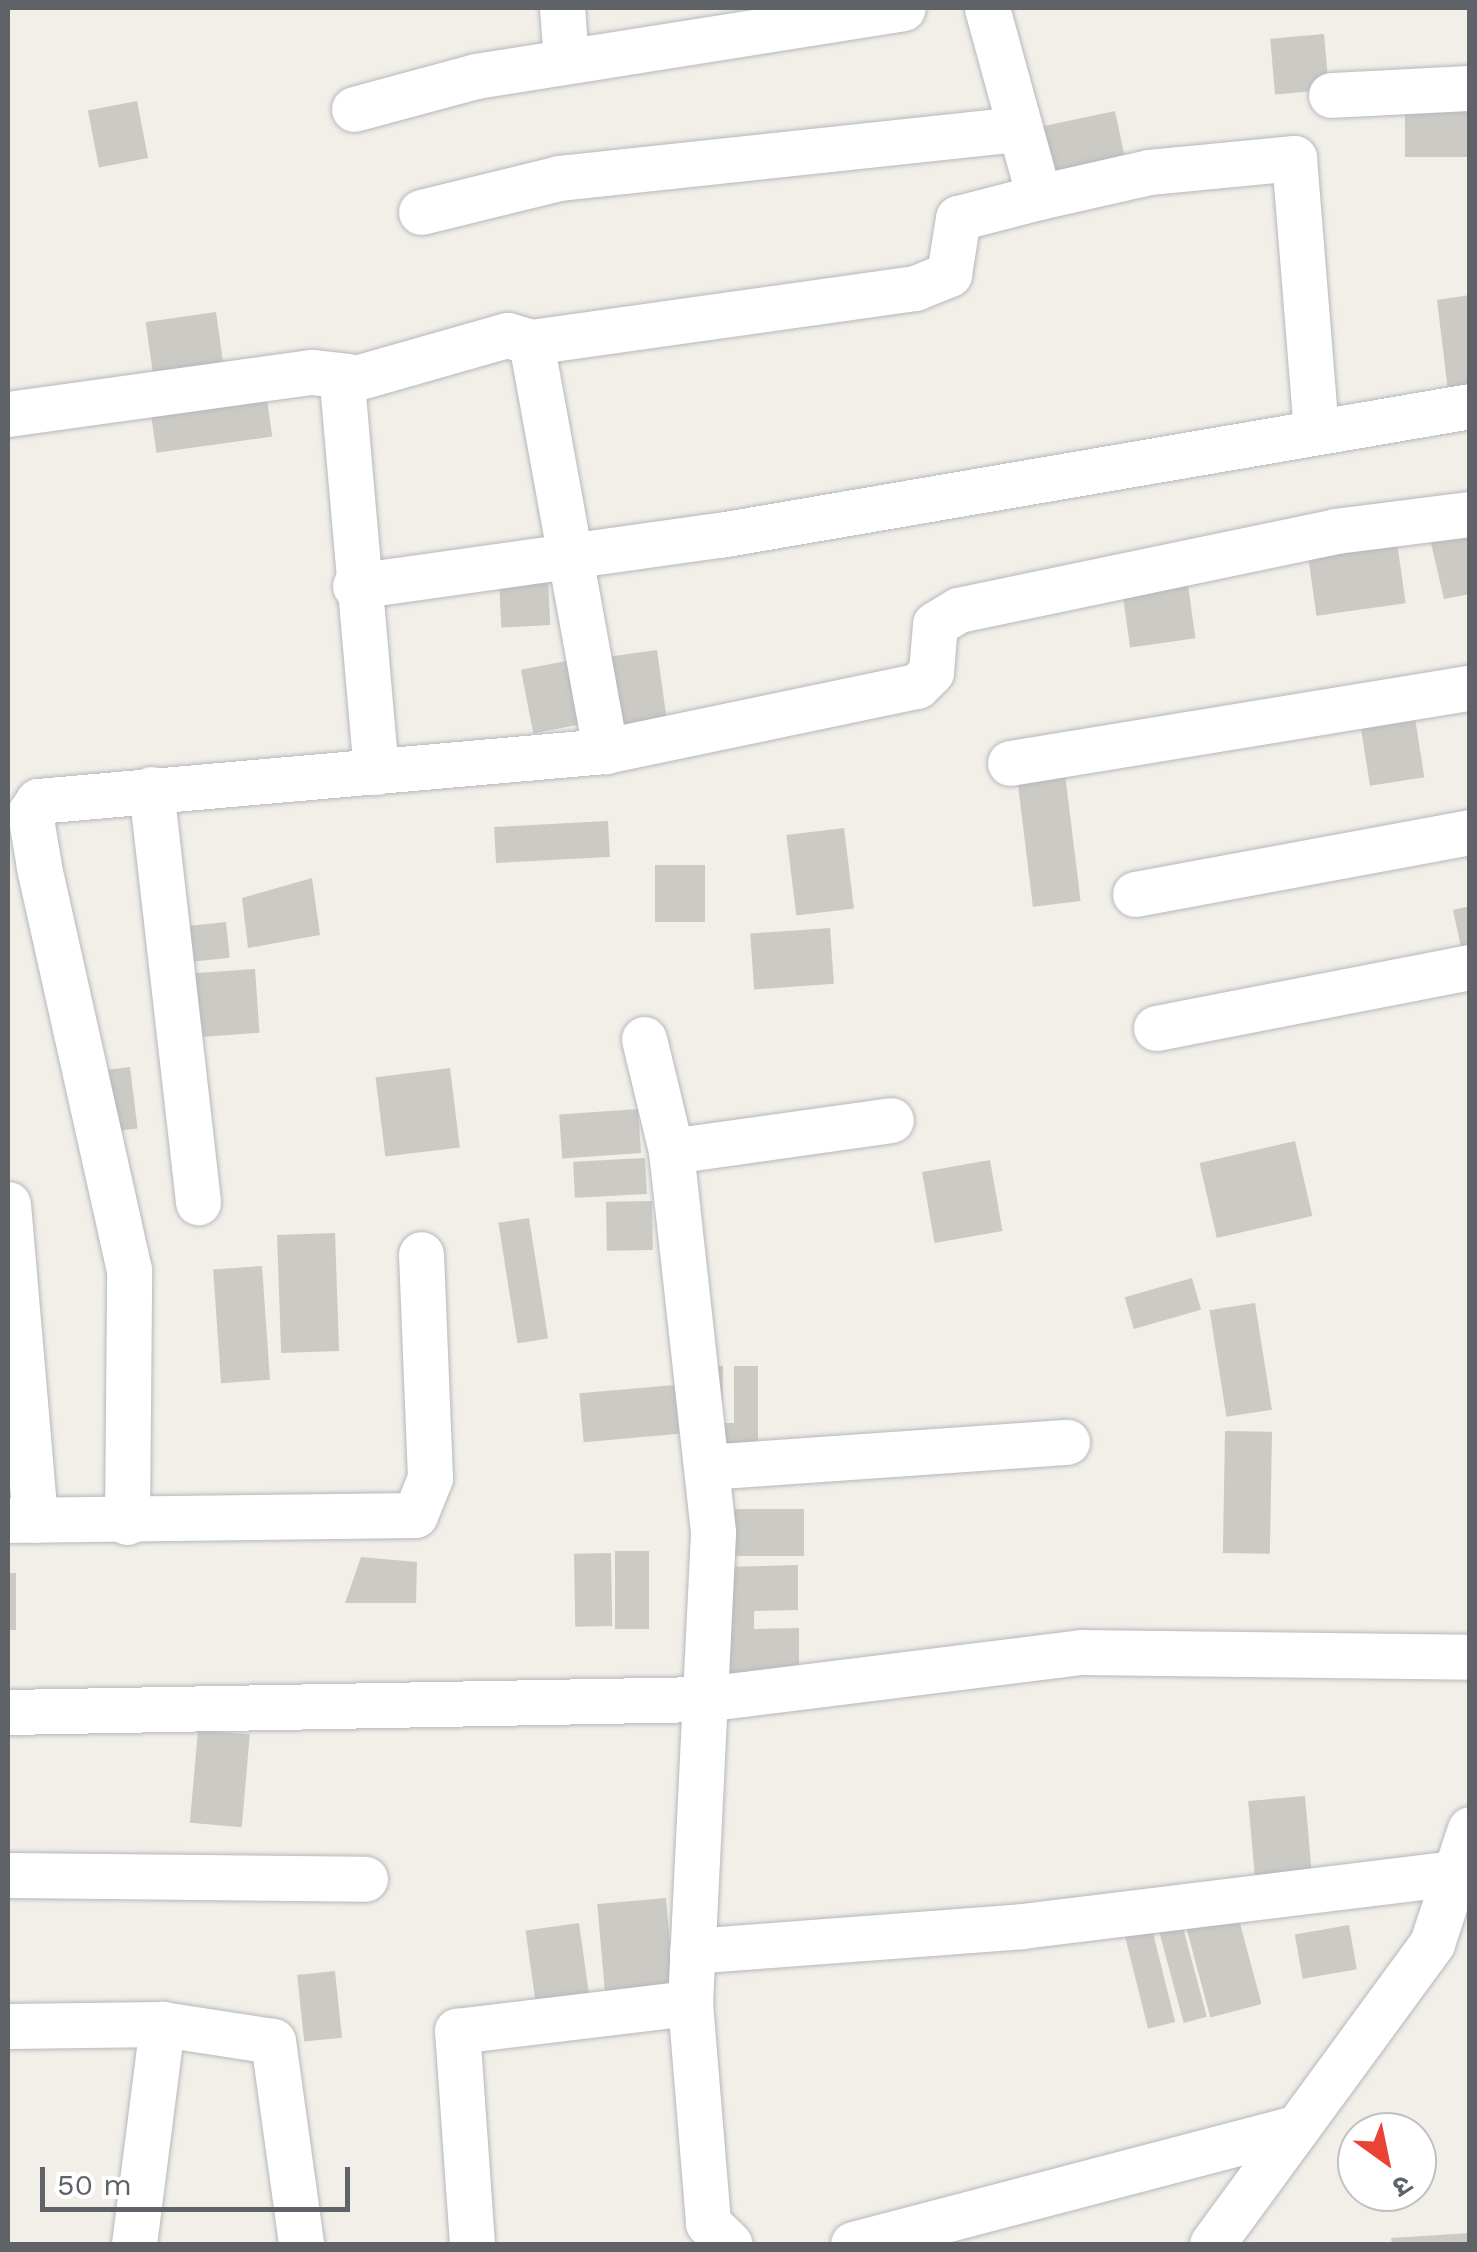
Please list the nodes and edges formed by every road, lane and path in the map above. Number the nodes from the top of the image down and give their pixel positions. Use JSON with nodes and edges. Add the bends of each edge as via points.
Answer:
{"nodes":[{"id":1,"x":562,"y":8,"type":"edge"},
{"id":2,"x":904,"y":8,"type":"edge"},
{"id":3,"x":987,"y":8,"type":"edge"},
{"id":4,"x":566,"y":60,"type":"junction"},
{"id":5,"x":1470,"y":88,"type":"edge"},
{"id":6,"x":1330,"y":95,"type":"dead end"},
{"id":7,"x":354,"y":110,"type":"dead end"},
{"id":8,"x":1017,"y":128,"type":"junction"},
{"id":9,"x":1039,"y":197,"type":"junction"},
{"id":10,"x":421,"y":212,"type":"dead end"},
{"id":11,"x":531,"y":342,"type":"junction"},
{"id":12,"x":348,"y":376,"type":"junction"},
{"id":13,"x":1470,"y":406,"type":"edge"},
{"id":14,"x":8,"y":410,"type":"edge"},
{"id":15,"x":1316,"y":430,"type":"junction"},
{"id":16,"x":1470,"y":514,"type":"edge"},
{"id":17,"x":568,"y":558,"type":"junction"},
{"id":18,"x":355,"y":586,"type":"junction"},
{"id":19,"x":1470,"y":688,"type":"edge"},
{"id":20,"x":605,"y":751,"type":"junction"},
{"id":21,"x":1010,"y":763,"type":"dead end"},
{"id":22,"x":376,"y":772,"type":"junction"},
{"id":23,"x":151,"y":788,"type":"junction"},
{"id":24,"x":1470,"y":832,"type":"edge"},
{"id":25,"x":1134,"y":894,"type":"dead end"},
{"id":26,"x":1470,"y":967,"type":"edge"},
{"id":27,"x":1156,"y":1028,"type":"dead end"},
{"id":28,"x":644,"y":1039,"type":"dead end"},
{"id":29,"x":890,"y":1120,"type":"dead end"},
{"id":30,"x":671,"y":1151,"type":"junction"},
{"id":31,"x":198,"y":1202,"type":"dead end"},
{"id":32,"x":8,"y":1204,"type":"edge"},
{"id":33,"x":420,"y":1254,"type":"dead end"},
{"id":34,"x":1068,"y":1442,"type":"dead end"},
{"id":35,"x":707,"y":1466,"type":"junction"},
{"id":36,"x":21,"y":1520,"type":"edge"},
{"id":37,"x":127,"y":1522,"type":"junction"},
{"id":38,"x":1470,"y":1657,"type":"edge"},
{"id":39,"x":704,"y":1699,"type":"junction"},
{"id":40,"x":8,"y":1712,"type":"edge"},
{"id":41,"x":1470,"y":1828,"type":"edge"},
{"id":42,"x":1462,"y":1872,"type":"edge"},
{"id":43,"x":8,"y":1875,"type":"edge"},
{"id":44,"x":365,"y":1879,"type":"dead end"},
{"id":45,"x":692,"y":1951,"type":"junction"},
{"id":46,"x":690,"y":2003,"type":"junction"},
{"id":47,"x":162,"y":2024,"type":"junction"},
{"id":48,"x":8,"y":2026,"type":"edge"},
{"id":49,"x":1296,"y":2128,"type":"junction"},
{"id":50,"x":134,"y":2244,"type":"edge"},
{"id":51,"x":301,"y":2244,"type":"edge"},
{"id":52,"x":472,"y":2244,"type":"edge"},
{"id":53,"x":730,"y":2244,"type":"edge"},
{"id":54,"x":852,"y":2244,"type":"edge"},
{"id":55,"x":1212,"y":2244,"type":"edge"}],
"edges":[{"from":1,"to":4,"type":"street"},
{"from":2,"to":4,"type":"street"},
{"from":3,"to":8,"type":"street"},
{"from":4,"to":7,"type":"street"},
{"from":5,"to":6,"type":"street"},
{"from":8,"to":9,"type":"street"},
{"from":8,"to":10,"type":"street","via":[[559,178]]},
{"from":9,"to":11,"type":"street","via":[[958,218],[957,264],[915,288]]},
{"from":9,"to":15,"type":"street","via":[[1150,172],[1294,158]]},
{"from":11,"to":12,"type":"street","via":[[507,335]]},
{"from":11,"to":17,"type":"street"},
{"from":12,"to":14,"type":"street","via":[[312,372]]},
{"from":12,"to":18,"type":"street","via":[[340,406]]},
{"from":13,"to":15,"type":"street"},
{"from":15,"to":17,"type":"street"},
{"from":16,"to":20,"type":"street","via":[[1278,542],[958,610],[934,624],[931,672],[917,686]]},
{"from":17,"to":18,"type":"street"},
{"from":17,"to":20,"type":"street"},
{"from":18,"to":22,"type":"street"},
{"from":19,"to":21,"type":"street"},
{"from":20,"to":22,"type":"street"},
{"from":22,"to":23,"type":"street"},
{"from":23,"to":31,"type":"street"},
{"from":23,"to":37,"type":"street","via":[[52,796],[30,814],[130,1270]]},
{"from":24,"to":25,"type":"street"},
{"from":26,"to":27,"type":"street"},
{"from":28,"to":30,"type":"street"},
{"from":29,"to":30,"type":"street"},
{"from":30,"to":35,"type":"street"},
{"from":32,"to":36,"type":"street"},
{"from":33,"to":37,"type":"street","via":[[430,1478],[415,1515]]},
{"from":34,"to":35,"type":"street"},
{"from":35,"to":39,"type":"street","via":[[713,1533]]},
{"from":36,"to":37,"type":"street"},
{"from":38,"to":39,"type":"street","via":[[1080,1652]]},
{"from":39,"to":40,"type":"street"},
{"from":39,"to":45,"type":"street"},
{"from":41,"to":42,"type":"street"},
{"from":42,"to":45,"type":"street","via":[[1022,1926]]},
{"from":42,"to":49,"type":"street","via":[[1432,1943]]},
{"from":43,"to":44,"type":"street"},
{"from":45,"to":46,"type":"street"},
{"from":46,"to":52,"type":"street","via":[[456,2031]]},
{"from":46,"to":53,"type":"street","via":[[708,2223]]},
{"from":47,"to":48,"type":"street"},
{"from":47,"to":50,"type":"street"},
{"from":47,"to":51,"type":"street","via":[[272,2040]]},
{"from":49,"to":54,"type":"street"},
{"from":49,"to":55,"type":"street"}]}
